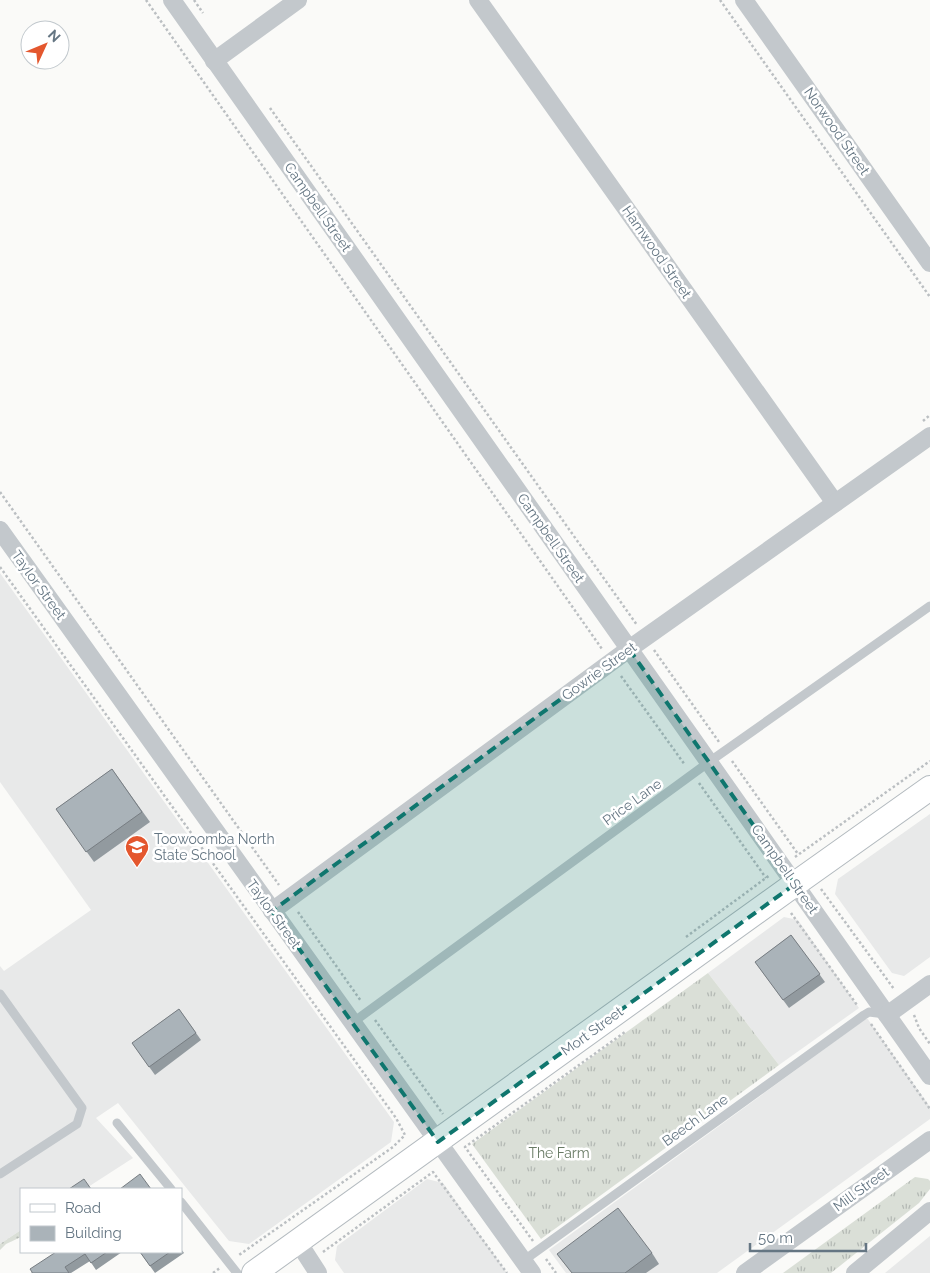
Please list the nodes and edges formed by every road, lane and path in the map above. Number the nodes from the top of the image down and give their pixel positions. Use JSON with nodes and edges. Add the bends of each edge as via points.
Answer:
{"nodes":[{"id":1,"x":146,"y":0,"type":"edge"},
{"id":2,"x":172,"y":0,"type":"edge"},
{"id":3,"x":298,"y":0,"type":"edge"},
{"id":4,"x":478,"y":0,"type":"edge"},
{"id":5,"x":720,"y":0,"type":"edge"},
{"id":6,"x":744,"y":0,"type":"edge"},
{"id":7,"x":214,"y":61,"type":"junction"},
{"id":8,"x":269,"y":107,"type":"dead end"},
{"id":9,"x":930,"y":263,"type":"edge"},
{"id":10,"x":930,"y":297,"type":"edge"},
{"id":11,"x":930,"y":436,"type":"edge"},
{"id":12,"x":0,"y":492,"type":"edge"},
{"id":13,"x":835,"y":503,"type":"junction"},
{"id":14,"x":0,"y":530,"type":"edge"},
{"id":15,"x":0,"y":567,"type":"edge"},
{"id":16,"x":930,"y":606,"type":"edge"},
{"id":17,"x":646,"y":638,"type":"junction"},
{"id":18,"x":629,"y":649,"type":"junction"},
{"id":19,"x":611,"y":662,"type":"junction"},
{"id":20,"x":725,"y":751,"type":"junction"},
{"id":21,"x":930,"y":761,"type":"edge"},
{"id":22,"x":709,"y":762,"type":"junction"},
{"id":23,"x":692,"y":774,"type":"junction"},
{"id":24,"x":930,"y":788,"type":"edge"},
{"id":25,"x":798,"y":855,"type":"junction"},
{"id":26,"x":789,"y":875,"type":"junction"},
{"id":27,"x":821,"y":889,"type":"dead end"},
{"id":28,"x":288,"y":899,"type":"junction"},
{"id":29,"x":272,"y":911,"type":"junction"},
{"id":30,"x":930,"y":984,"type":"edge"},
{"id":31,"x":0,"y":994,"type":"edge"},
{"id":32,"x":904,"y":1002,"type":"junction"},
{"id":33,"x":368,"y":1011,"type":"junction"},
{"id":34,"x":887,"y":1015,"type":"junction"},
{"id":35,"x":352,"y":1023,"type":"junction"},
{"id":36,"x":930,"y":1044,"type":"edge"},
{"id":37,"x":930,"y":1076,"type":"edge"},
{"id":38,"x":442,"y":1115,"type":"dead end"},
{"id":39,"x":117,"y":1123,"type":"dead end"},
{"id":40,"x":930,"y":1140,"type":"edge"},
{"id":41,"x":438,"y":1142,"type":"junction"},
{"id":42,"x":465,"y":1147,"type":"dead end"},
{"id":43,"x":0,"y":1174,"type":"edge"},
{"id":44,"x":170,"y":1188,"type":"edge"},
{"id":45,"x":182,"y":1203,"type":"edge"},
{"id":46,"x":930,"y":1211,"type":"edge"},
{"id":47,"x":350,"y":1231,"type":"dead end"},
{"id":48,"x":298,"y":1242,"type":"junction"},
{"id":49,"x":539,"y":1250,"type":"junction"},
{"id":50,"x":229,"y":1262,"type":"junction"},
{"id":51,"x":527,"y":1267,"type":"edge"},
{"id":52,"x":213,"y":1273,"type":"edge"},
{"id":53,"x":238,"y":1273,"type":"edge"},
{"id":54,"x":254,"y":1273,"type":"edge"},
{"id":55,"x":318,"y":1273,"type":"edge"},
{"id":56,"x":507,"y":1273,"type":"edge"},
{"id":57,"x":556,"y":1273,"type":"edge"},
{"id":58,"x":745,"y":1273,"type":"edge"},
{"id":59,"x":855,"y":1273,"type":"edge"}],
"edges":[{"from":1,"to":19,"type":"path"},
{"from":2,"to":7,"type":"street","name":"Campbell Street"},
{"from":3,"to":7,"type":"street"},
{"from":4,"to":13,"type":"street","name":"Hamwood Street"},
{"from":5,"to":10,"type":"path"},
{"from":6,"to":9,"type":"street","name":"Norwood Street"},
{"from":7,"to":18,"type":"street","name":"Campbell Street"},
{"from":8,"to":17,"type":"path"},
{"from":11,"to":13,"type":"street","name":"Gowrie Street"},
{"from":12,"to":28,"type":"path"},
{"from":13,"to":17,"type":"street","name":"Gowrie Street"},
{"from":14,"to":29,"type":"street","name":"Taylor Street"},
{"from":15,"to":50,"type":"path","via":[[406,1135]]},
{"from":16,"to":20,"type":"lane","name":"Price Lane"},
{"from":17,"to":18,"type":"street","name":"Gowrie Street"},
{"from":17,"to":20,"type":"path"},
{"from":18,"to":19,"type":"street","name":"Gowrie Street"},
{"from":18,"to":22,"type":"street","name":"Campbell Street"},
{"from":19,"to":23,"type":"path"},
{"from":19,"to":28,"type":"street","name":"Gowrie Street"},
{"from":20,"to":22,"type":"lane","name":"Price Lane"},
{"from":20,"to":25,"type":"path"},
{"from":21,"to":25,"type":"path"},
{"from":22,"to":23,"type":"lane","name":"Price Lane"},
{"from":22,"to":26,"type":"street","name":"Campbell Street"},
{"from":23,"to":26,"type":"path","via":[[766,878]]},
{"from":23,"to":33,"type":"lane","name":"Price Lane"},
{"from":24,"to":26,"type":"street","name":"Mort Street"},
{"from":25,"to":26,"type":"path"},
{"from":26,"to":34,"type":"street","name":"Campbell Street"},
{"from":26,"to":41,"type":"street","name":"Mort Street"},
{"from":27,"to":32,"type":"path"},
{"from":28,"to":29,"type":"street","name":"Gowrie Street"},
{"from":28,"to":33,"type":"path"},
{"from":29,"to":35,"type":"street","name":"Taylor Street"},
{"from":30,"to":32,"type":"street"},
{"from":31,"to":43,"type":"lane","via":[[82,1108],[77,1124]]},
{"from":32,"to":34,"type":"street"},
{"from":32,"to":36,"type":"path","via":[[916,1016],[919,1028]]},
{"from":33,"to":35,"type":"lane","name":"Price Lane"},
{"from":33,"to":38,"type":"path"},
{"from":34,"to":37,"type":"street","name":"Campbell Street"},
{"from":34,"to":49,"type":"lane","name":"Beech Lane","via":[[869,1012],[864,1015]]},
{"from":35,"to":41,"type":"street","name":"Taylor Street"},
{"from":39,"to":44,"type":"lane"},
{"from":40,"to":58,"type":"street","name":"Mill Street"},
{"from":41,"to":48,"type":"street","name":"Mort Street"},
{"from":41,"to":51,"type":"street","name":"Taylor Street"},
{"from":42,"to":49,"type":"path"},
{"from":45,"to":50,"type":"lane"},
{"from":46,"to":59,"type":"street"},
{"from":47,"to":56,"type":"path","via":[[433,1172]]},
{"from":48,"to":54,"type":"street","name":"Mort Street"},
{"from":48,"to":55,"type":"street"},
{"from":49,"to":51,"type":"lane","name":"Beech Lane"},
{"from":49,"to":57,"type":"path"},
{"from":50,"to":52,"type":"path"},
{"from":50,"to":53,"type":"lane"}]}
